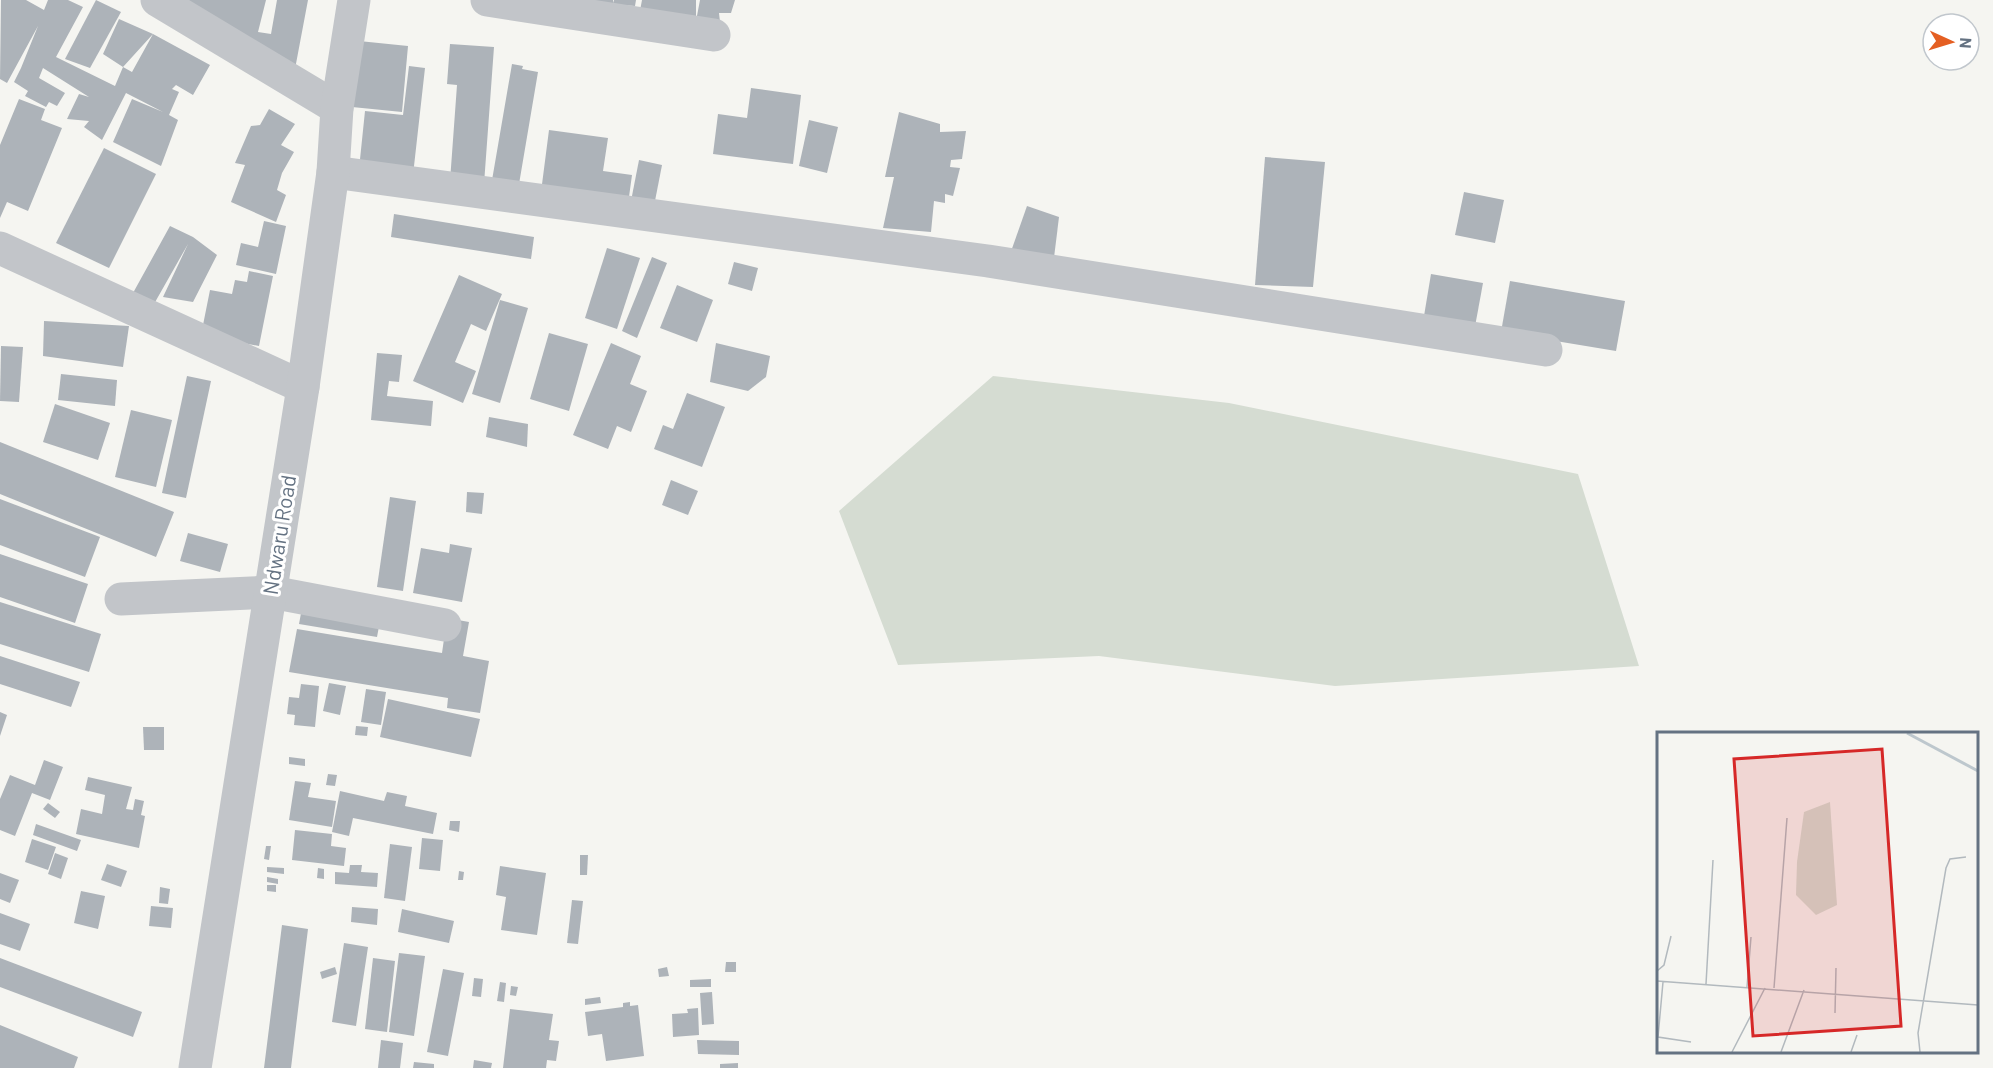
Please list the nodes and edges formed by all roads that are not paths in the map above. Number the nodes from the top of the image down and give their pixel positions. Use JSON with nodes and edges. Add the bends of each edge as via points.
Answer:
{"nodes":[{"id":1,"x":158,"y":0,"type":"edge"},
{"id":2,"x":354,"y":0,"type":"edge"},
{"id":3,"x":487,"y":0,"type":"edge"},
{"id":4,"x":714,"y":34,"type":"dead end"},
{"id":5,"x":337,"y":108,"type":"junction"},
{"id":6,"x":333,"y":172,"type":"junction"},
{"id":7,"x":0,"y":248,"type":"edge"},
{"id":8,"x":1546,"y":350,"type":"dead end"},
{"id":9,"x":303,"y":387,"type":"junction"},
{"id":10,"x":270,"y":592,"type":"junction"},
{"id":11,"x":121,"y":599,"type":"dead end"},
{"id":12,"x":445,"y":625,"type":"dead end"},
{"id":13,"x":195,"y":1068,"type":"edge"}],
"edges":[{"from":1,"to":5,"type":"street"},
{"from":2,"to":5,"type":"street","name":"Ndwaru Road"},
{"from":3,"to":4,"type":"street"},
{"from":5,"to":6,"type":"street","name":"Ndwaru Road"},
{"from":6,"to":8,"type":"street","via":[[988,261]]},
{"from":6,"to":9,"type":"street","name":"Ndwaru Road"},
{"from":7,"to":9,"type":"street"},
{"from":9,"to":10,"type":"street","name":"Ndwaru Road"},
{"from":10,"to":11,"type":"street"},
{"from":10,"to":12,"type":"street"},
{"from":10,"to":13,"type":"street","name":"Ndwaru Road"}]}
